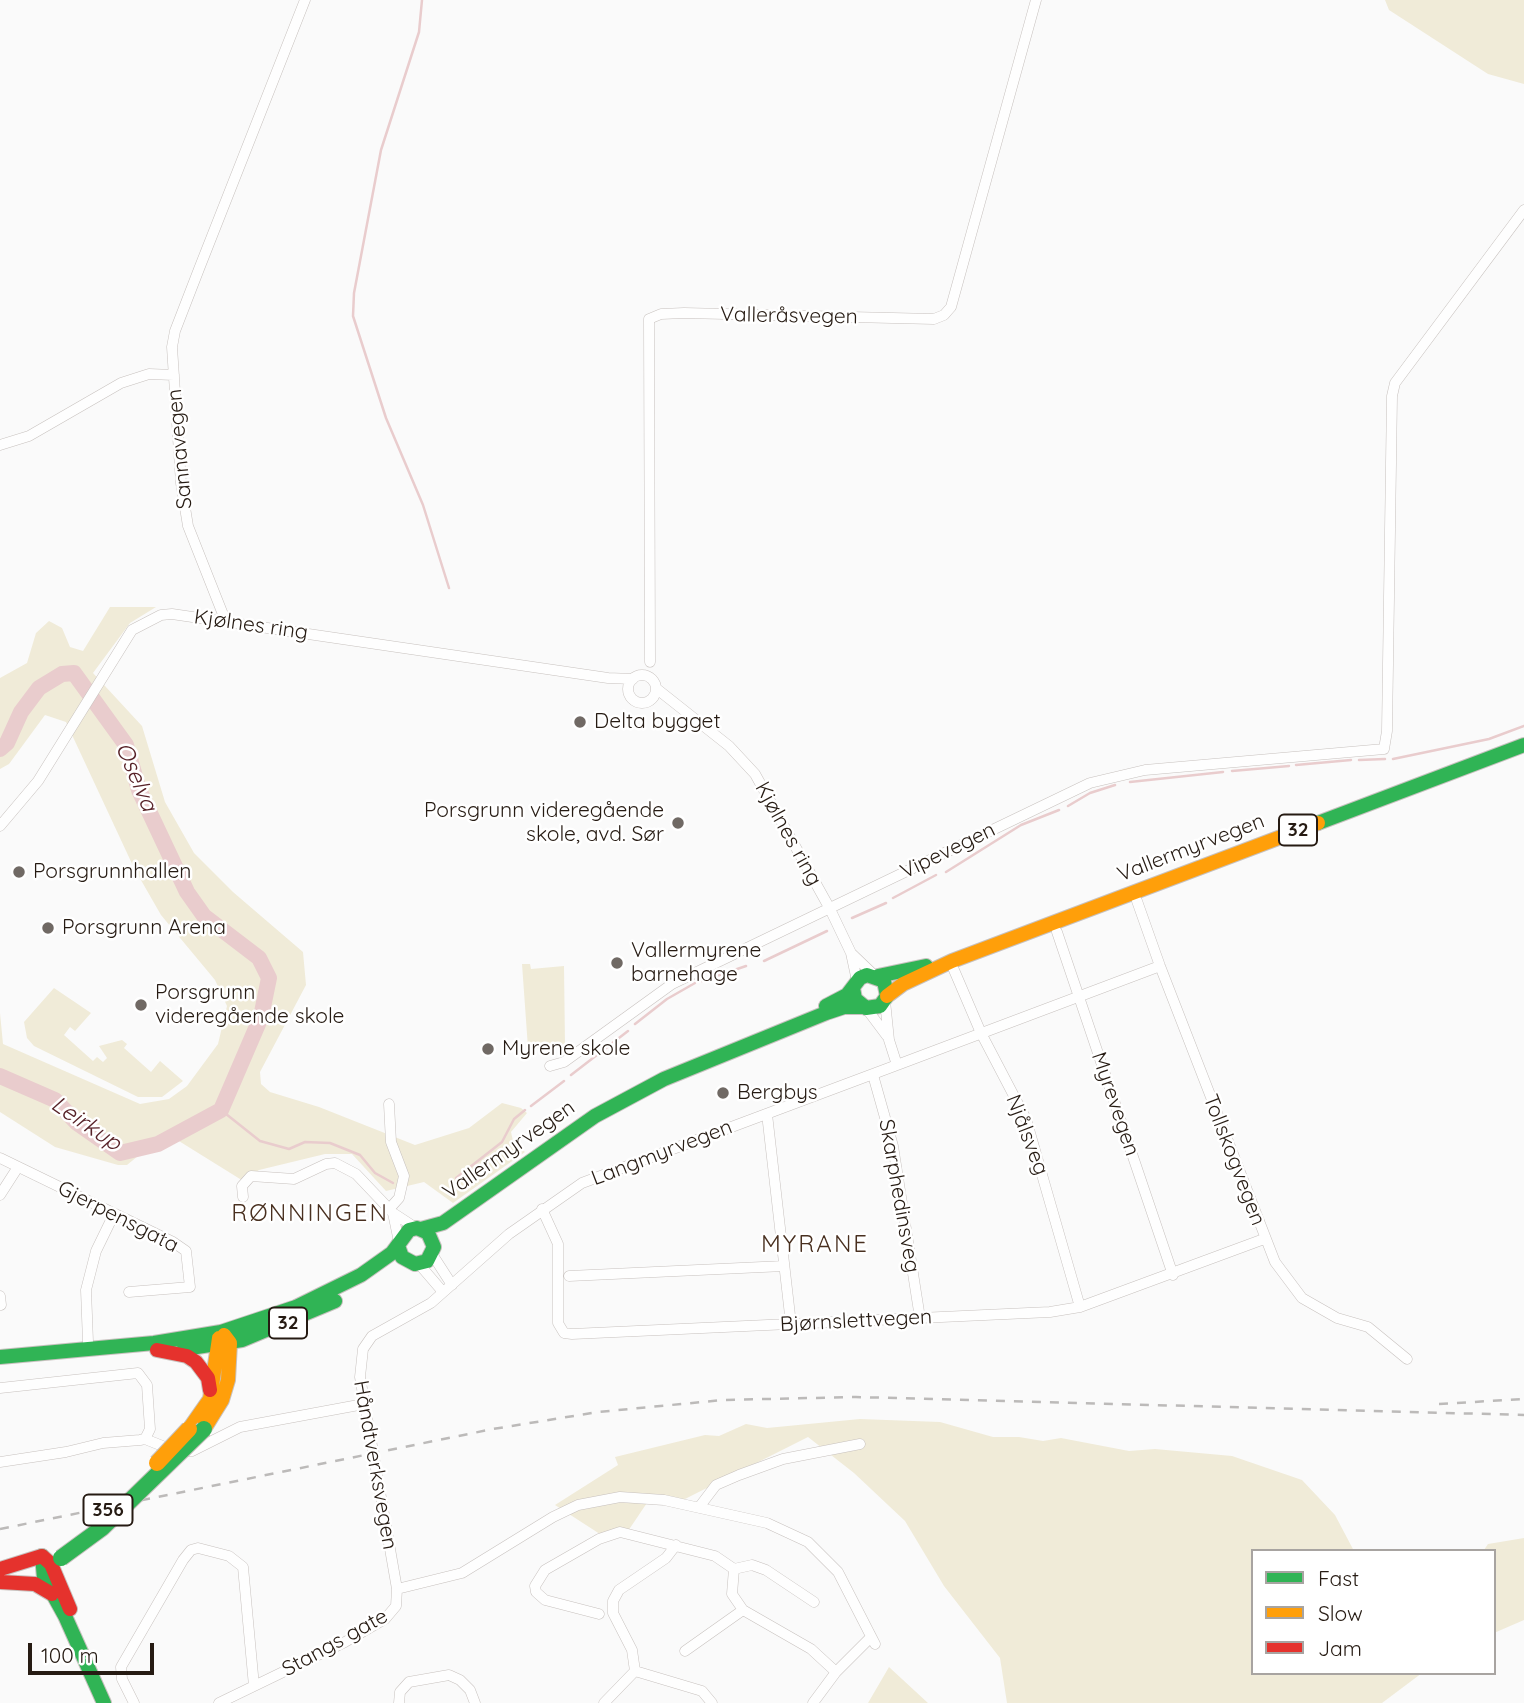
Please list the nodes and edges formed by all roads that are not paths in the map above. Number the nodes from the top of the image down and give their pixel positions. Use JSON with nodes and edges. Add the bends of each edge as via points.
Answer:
{"nodes":[{"id":1,"x":305,"y":0,"type":"edge"},
{"id":2,"x":1036,"y":0,"type":"edge"},
{"id":3,"x":1524,"y":210,"type":"edge"},
{"id":4,"x":174,"y":375,"type":"junction"},
{"id":5,"x":0,"y":445,"type":"edge"},
{"id":6,"x":226,"y":622,"type":"junction"},
{"id":7,"x":650,"y":662,"type":"dead end"},
{"id":8,"x":608,"y":678,"type":"junction"},
{"id":9,"x":633,"y":679,"type":"junction"},
{"id":10,"x":657,"y":689,"type":"junction"},
{"id":11,"x":629,"y":695,"type":"junction"},
{"id":12,"x":651,"y":700,"type":"junction"},
{"id":13,"x":673,"y":704,"type":"junction"},
{"id":14,"x":1524,"y":745,"type":"edge"},
{"id":15,"x":0,"y":826,"type":"edge"},
{"id":16,"x":1137,"y":901,"type":"dead end"},
{"id":17,"x":830,"y":909,"type":"junction"},
{"id":18,"x":1057,"y":932,"type":"dead end"},
{"id":19,"x":851,"y":953,"type":"junction"},
{"id":20,"x":953,"y":965,"type":"junction"},
{"id":21,"x":1160,"y":966,"type":"junction"},
{"id":22,"x":876,"y":976,"type":"junction"},
{"id":23,"x":855,"y":984,"type":"junction"},
{"id":24,"x":1078,"y":996,"type":"junction"},
{"id":25,"x":886,"y":998,"type":"junction"},
{"id":26,"x":864,"y":1008,"type":"junction"},
{"id":27,"x":981,"y":1033,"type":"junction"},
{"id":28,"x":889,"y":1040,"type":"junction"},
{"id":29,"x":712,"y":1058,"type":"junction"},
{"id":30,"x":897,"y":1065,"type":"junction"},
{"id":31,"x":550,"y":1066,"type":"dead end"},
{"id":32,"x":873,"y":1075,"type":"junction"},
{"id":33,"x":621,"y":1102,"type":"junction"},
{"id":34,"x":389,"y":1104,"type":"dead end"},
{"id":35,"x":767,"y":1114,"type":"junction"},
{"id":36,"x":0,"y":1158,"type":"edge"},
{"id":37,"x":18,"y":1167,"type":"junction"},
{"id":38,"x":0,"y":1195,"type":"edge"},
{"id":39,"x":243,"y":1197,"type":"dead end"},
{"id":40,"x":542,"y":1209,"type":"junction"},
{"id":41,"x":391,"y":1211,"type":"junction"},
{"id":42,"x":114,"y":1214,"type":"junction"},
{"id":43,"x":419,"y":1229,"type":"junction"},
{"id":44,"x":1265,"y":1239,"type":"junction"},
{"id":45,"x":398,"y":1244,"type":"junction"},
{"id":46,"x":423,"y":1257,"type":"junction"},
{"id":47,"x":784,"y":1266,"type":"junction"},
{"id":48,"x":1173,"y":1275,"type":"junction"},
{"id":49,"x":569,"y":1276,"type":"dead end"},
{"id":50,"x":452,"y":1285,"type":"junction"},
{"id":51,"x":129,"y":1292,"type":"dead end"},
{"id":52,"x":443,"y":1292,"type":"junction"},
{"id":53,"x":0,"y":1296,"type":"edge"},
{"id":54,"x":1,"y":1305,"type":"edge"},
{"id":55,"x":1080,"y":1307,"type":"junction"},
{"id":56,"x":920,"y":1318,"type":"junction"},
{"id":57,"x":791,"y":1324,"type":"junction"},
{"id":58,"x":222,"y":1340,"type":"junction"},
{"id":59,"x":366,"y":1343,"type":"joint"},
{"id":60,"x":95,"y":1345,"type":"junction"},
{"id":61,"x":157,"y":1350,"type":"junction"},
{"id":62,"x":0,"y":1357,"type":"edge"},
{"id":63,"x":1407,"y":1359,"type":"dead end"},
{"id":64,"x":0,"y":1388,"type":"edge"},
{"id":65,"x":210,"y":1399,"type":"junction"},
{"id":66,"x":364,"y":1404,"type":"junction"},
{"id":67,"x":197,"y":1429,"type":"junction"},
{"id":68,"x":145,"y":1439,"type":"junction"},
{"id":69,"x":860,"y":1444,"type":"dead end"},
{"id":70,"x":0,"y":1462,"type":"edge"},
{"id":71,"x":699,"y":1506,"type":"junction"},
{"id":72,"x":676,"y":1545,"type":"junction"},
{"id":73,"x":50,"y":1559,"type":"junction"},
{"id":74,"x":0,"y":1569,"type":"edge"},
{"id":75,"x":734,"y":1569,"type":"junction"},
{"id":76,"x":0,"y":1582,"type":"edge"},
{"id":77,"x":397,"y":1589,"type":"junction"},
{"id":78,"x":52,"y":1594,"type":"junction"},
{"id":79,"x":814,"y":1602,"type":"dead end"},
{"id":80,"x":743,"y":1610,"type":"junction"},
{"id":81,"x":599,"y":1614,"type":"dead end"},
{"id":82,"x":685,"y":1651,"type":"dead end"},
{"id":83,"x":635,"y":1671,"type":"junction"},
{"id":84,"x":836,"y":1672,"type":"junction"},
{"id":85,"x":93,"y":1678,"type":"junction"},
{"id":86,"x":254,"y":1686,"type":"junction"},
{"id":87,"x":104,"y":1703,"type":"edge"},
{"id":88,"x":134,"y":1703,"type":"edge"},
{"id":89,"x":219,"y":1703,"type":"edge"},
{"id":90,"x":399,"y":1703,"type":"edge"},
{"id":91,"x":475,"y":1703,"type":"edge"},
{"id":92,"x":604,"y":1703,"type":"edge"},
{"id":93,"x":712,"y":1703,"type":"edge"},
{"id":94,"x":813,"y":1703,"type":"edge"}],
"edges":[{"from":1,"to":4,"type":"street","via":[[175,331]]},
{"from":2,"to":7,"type":"street","name":"Valleråsvegen","via":[[951,307],[944,316],[684,313],[649,319]]},
{"from":3,"to":17,"type":"street","name":"Vipevegen","via":[[1395,383],[1384,749],[1121,773],[1076,788]]},
{"from":4,"to":5,"type":"street","name":"Sannavegen","via":[[149,374],[121,383],[29,436]]},
{"from":4,"to":6,"type":"street","name":"Sannavegen","via":[[188,526]]},
{"from":6,"to":8,"type":"street","name":"Kjølnes ring"},
{"from":6,"to":15,"type":"street","name":"Kjølnes ring","via":[[172,614],[149,619],[125,640],[38,781]]},
{"from":8,"to":9,"type":"street","name":"Kjølnes ring"},
{"from":8,"to":11,"type":"street"},
{"from":9,"to":10,"type":"street","via":[[648,676]]},
{"from":9,"to":11,"type":"street"},
{"from":10,"to":12,"type":"street"},
{"from":10,"to":13,"type":"street","name":"Kjølnes ring"},
{"from":11,"to":12,"type":"street","via":[[639,702]]},
{"from":12,"to":13,"type":"street","name":"Kjølnes ring"},
{"from":13,"to":17,"type":"street","name":"Kjølnes ring","via":[[729,746],[755,774]]},
{"from":14,"to":20,"type":"main road","name":"Vallermyrvegen","number":"32"},
{"from":16,"to":21,"type":"street","name":"Tollskogvegen"},
{"from":17,"to":19,"type":"street","name":"Kjølnes ring"},
{"from":17,"to":31,"type":"street","name":"Vipevegen","via":[[672,984],[564,1062]]},
{"from":18,"to":24,"type":"street","name":"Myrevegen"},
{"from":19,"to":22,"type":"street","name":"Kjølnes ring"},
{"from":19,"to":23,"type":"street","name":"Kjølnes ring"},
{"from":20,"to":22,"type":"main road","name":"Vallermyrvegen","number":"32"},
{"from":20,"to":25,"type":"main road","name":"Vallermyrvegen","number":"32","via":[[903,984]]},
{"from":20,"to":27,"type":"street","name":"Njålsveg"},
{"from":21,"to":24,"type":"street","name":"Langmyrvegen"},
{"from":21,"to":44,"type":"street","name":"Tollskogvegen"},
{"from":22,"to":23,"type":"main road","number":"32","via":[[863,976]]},
{"from":22,"to":25,"type":"main road","via":[[886,984]]},
{"from":23,"to":26,"type":"main road","via":[[855,999]]},
{"from":23,"to":29,"type":"main road","name":"Vallermyrvegen","number":"32","via":[[832,1004],[752,1036]]},
{"from":24,"to":27,"type":"street","name":"Langmyrvegen"},
{"from":24,"to":48,"type":"street","name":"Myrevegen"},
{"from":25,"to":26,"type":"main road","number":"32","via":[[877,1008]]},
{"from":25,"to":28,"type":"street"},
{"from":26,"to":28,"type":"street"},
{"from":26,"to":29,"type":"main road","name":"Vallermyrvegen","number":"32","via":[[835,1009]]},
{"from":27,"to":30,"type":"street","name":"Langmyrvegen"},
{"from":27,"to":55,"type":"street","name":"Njålsveg","via":[[1026,1119]]},
{"from":28,"to":30,"type":"street"},
{"from":29,"to":33,"type":"main road","name":"Vallermyrvegen","number":"32"},
{"from":30,"to":32,"type":"street","name":"Langmyrvegen"},
{"from":32,"to":35,"type":"street","name":"Langmyrvegen"},
{"from":32,"to":56,"type":"street","name":"Skarphedinsveg","via":[[893,1146]]},
{"from":33,"to":43,"type":"main road","name":"Vallermyrvegen","number":"32","via":[[443,1223]]},
{"from":33,"to":46,"type":"main road","name":"Vallermyrvegen","number":"32","via":[[458,1220]]},
{"from":34,"to":41,"type":"street","via":[[391,1142],[404,1176]]},
{"from":35,"to":40,"type":"street","name":"Langmyrvegen","via":[[582,1183]]},
{"from":35,"to":47,"type":"street"},
{"from":36,"to":37,"type":"street","name":"Gjerpensgata"},
{"from":37,"to":38,"type":"street"},
{"from":37,"to":42,"type":"street","name":"Gjerpensgata"},
{"from":39,"to":41,"type":"street","via":[[243,1186],[251,1175],[288,1180],[335,1163],[356,1174]]},
{"from":40,"to":50,"type":"street","name":"Langmyrvegen"},
{"from":40,"to":57,"type":"street","name":"Bjørnslettvegen","via":[[558,1244],[558,1323],[564,1333]]},
{"from":41,"to":43,"type":"street"},
{"from":41,"to":45,"type":"street"},
{"from":42,"to":51,"type":"street","name":"Gjerpensgata","via":[[182,1247],[188,1259],[190,1287]]},
{"from":42,"to":60,"type":"street","via":[[96,1251],[86,1290]]},
{"from":43,"to":45,"type":"main road","number":"32","via":[[405,1232]]},
{"from":43,"to":46,"type":"main road","via":[[430,1235]]},
{"from":44,"to":48,"type":"street","name":"Bjørnslettvegen"},
{"from":44,"to":63,"type":"street","name":"Tollskogvegen","via":[[1275,1262],[1302,1298],[1337,1318],[1368,1327]]},
{"from":45,"to":46,"type":"main road","via":[[402,1257]]},
{"from":45,"to":58,"type":"main road","name":"Vallermyrvegen","number":"32","via":[[376,1265],[315,1299]]},
{"from":46,"to":50,"type":"street"},
{"from":46,"to":52,"type":"street"},
{"from":46,"to":58,"type":"main road","name":"Vallermyrvegen","number":"32","via":[[382,1272],[311,1313]]},
{"from":47,"to":49,"type":"street"},
{"from":47,"to":57,"type":"street"},
{"from":48,"to":55,"type":"street","name":"Bjørnslettvegen"},
{"from":50,"to":52,"type":"street","name":"Langmyrvegen"},
{"from":52,"to":59,"type":"street","name":"Langmyrvegen"},
{"from":53,"to":54,"type":"street"},
{"from":55,"to":56,"type":"street","name":"Bjørnslettvegen"},
{"from":56,"to":57,"type":"street","name":"Bjørnslettvegen"},
{"from":58,"to":60,"type":"main road","name":"Vallermyrvegen","number":"32"},
{"from":58,"to":61,"type":"main road","name":"Vallermyrvegen","number":"32"},
{"from":58,"to":65,"type":"main road","number":"356"},
{"from":58,"to":67,"type":"main road","number":"356","via":[[225,1392]]},
{"from":59,"to":66,"type":"street","name":"Håndtverksvegen","via":[[359,1365]]},
{"from":60,"to":61,"type":"main road","name":"Vallermyrvegen","number":"32","via":[[122,1352]]},
{"from":60,"to":62,"type":"main road","name":"Vallermyrvegen","number":"32"},
{"from":61,"to":65,"type":"main road","number":"32","via":[[187,1356],[200,1364],[208,1377]]},
{"from":64,"to":68,"type":"street","via":[[138,1373],[147,1390],[150,1429]]},
{"from":65,"to":67,"type":"main road","number":"356"},
{"from":66,"to":68,"type":"street","via":[[240,1427],[192,1451],[175,1451]]},
{"from":66,"to":77,"type":"street","name":"Håndtverksvegen"},
{"from":67,"to":73,"type":"main road","number":"356","bridge":true,"via":[[111,1520]]},
{"from":68,"to":70,"type":"street"},
{"from":69,"to":71,"type":"street","via":[[783,1460],[739,1475],[716,1485]]},
{"from":71,"to":77,"type":"street","via":[[633,1497],[588,1502],[553,1517],[462,1573]]},
{"from":71,"to":84,"type":"street","via":[[767,1523],[813,1547],[838,1572],[873,1641]]},
{"from":72,"to":75,"type":"street","via":[[715,1556]]},
{"from":72,"to":81,"type":"street","via":[[620,1532],[558,1562],[537,1579],[536,1592],[545,1600]]},
{"from":72,"to":83,"type":"street","via":[[666,1558],[619,1590],[613,1601],[613,1613],[632,1650]]},
{"from":73,"to":74,"type":"main road"},
{"from":73,"to":76,"type":"main road"},
{"from":73,"to":78,"type":"main road"},
{"from":73,"to":85,"type":"main road","via":[[92,1663]]},
{"from":75,"to":79,"type":"street","via":[[752,1565],[766,1570]]},
{"from":75,"to":80,"type":"street","via":[[732,1594]]},
{"from":76,"to":78,"type":"main road","via":[[28,1582]]},
{"from":77,"to":86,"type":"street","name":"Stangs gate","via":[[396,1606],[385,1619]]},
{"from":78,"to":85,"type":"main road"},
{"from":80,"to":82,"type":"street"},
{"from":80,"to":84,"type":"street","via":[[811,1649]]},
{"from":83,"to":92,"type":"street"},
{"from":83,"to":93,"type":"street","via":[[702,1691]]},
{"from":84,"to":94,"type":"street"},
{"from":85,"to":87,"type":"main road"},
{"from":86,"to":88,"type":"street","via":[[243,1567],[229,1556],[198,1548],[183,1560],[121,1667]]},
{"from":86,"to":89,"type":"street","name":"Stangs gate"},
{"from":90,"to":91,"type":"street","via":[[400,1692],[409,1682],[449,1675],[460,1679]]}]}
